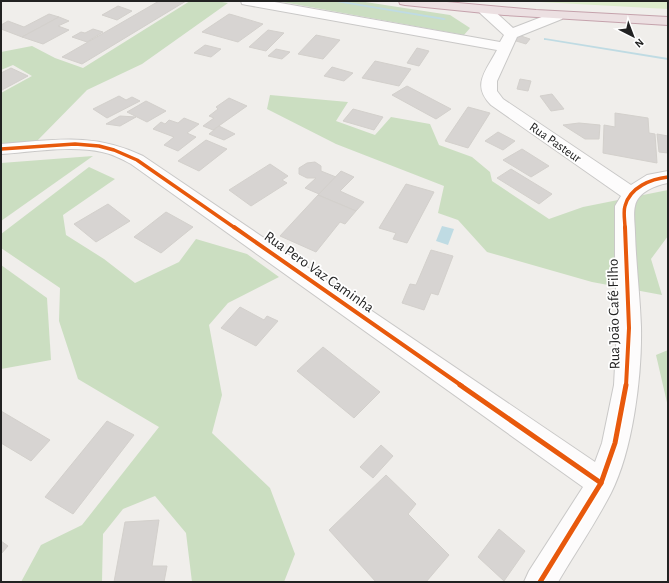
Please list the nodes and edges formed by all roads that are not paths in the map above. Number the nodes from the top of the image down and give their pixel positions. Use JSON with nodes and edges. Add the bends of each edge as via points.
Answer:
{"nodes":[{"id":1,"x":247,"y":1,"type":"edge"},
{"id":2,"x":405,"y":1,"type":"edge"},
{"id":3,"x":485,"y":10,"type":"junction"},
{"id":4,"x":557,"y":16,"type":"junction"},
{"id":5,"x":668,"y":21,"type":"edge"},
{"id":6,"x":508,"y":40,"type":"junction"},
{"id":7,"x":1,"y":149,"type":"edge"},
{"id":8,"x":668,"y":177,"type":"edge"},
{"id":9,"x":631,"y":194,"type":"junction"},
{"id":10,"x":601,"y":483,"type":"junction"},
{"id":11,"x":540,"y":582,"type":"edge"}],
"edges":[{"from":1,"to":6,"type":"street"},
{"from":2,"to":3,"type":"highway"},
{"from":3,"to":4,"type":"highway"},
{"from":3,"to":6,"type":"street"},
{"from":4,"to":5,"type":"highway"},
{"from":4,"to":6,"type":"street"},
{"from":6,"to":9,"type":"street","name":"Rua Pasteur","via":[[488,82],[489,95]]},
{"from":7,"to":10,"type":"street","name":"Rua Pero Vaz Caminha","via":[[99,146],[137,160]]},
{"from":8,"to":9,"type":"street","via":[[654,179]]},
{"from":9,"to":10,"type":"street","name":"Rua João Café Filho","via":[[625,206],[629,328],[626,385],[615,443]]},
{"from":10,"to":11,"type":"street","name":"Rua João Café Filho"}]}
